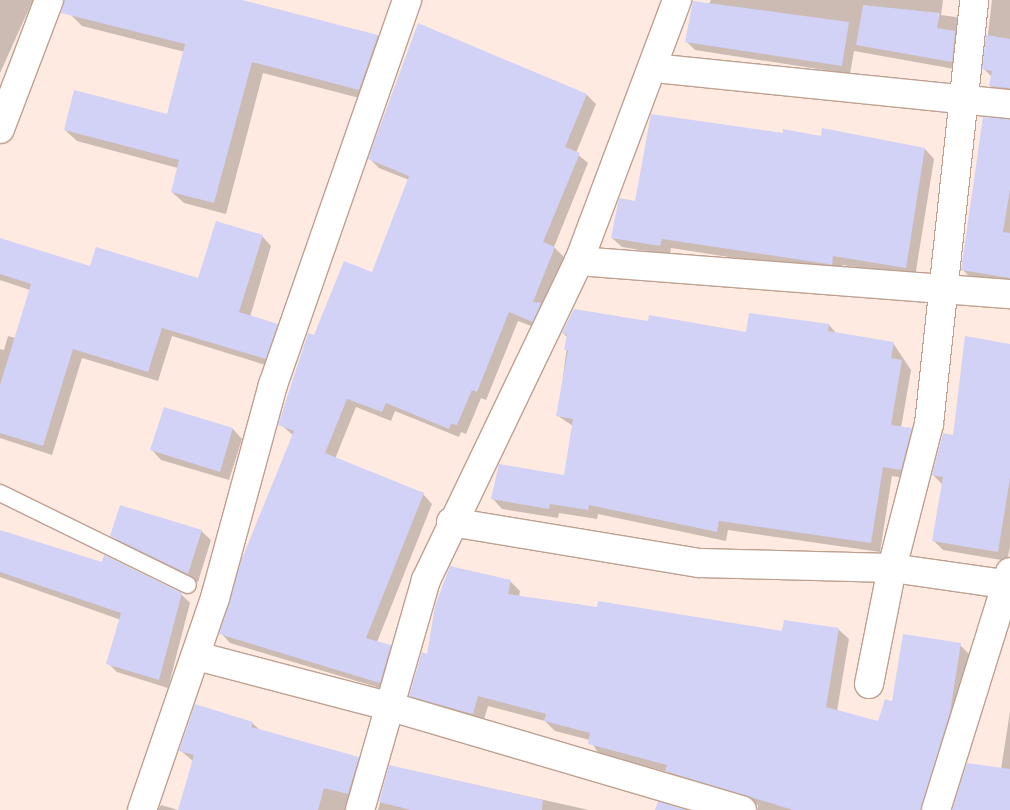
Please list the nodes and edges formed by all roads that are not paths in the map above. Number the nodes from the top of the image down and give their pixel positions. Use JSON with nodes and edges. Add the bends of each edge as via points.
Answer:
{"nodes":[{"id":1,"x":49,"y":0,"type":"edge"},
{"id":2,"x":407,"y":0,"type":"edge"},
{"id":3,"x":677,"y":0,"type":"edge"},
{"id":4,"x":974,"y":0,"type":"edge"},
{"id":5,"x":654,"y":68,"type":"junction"},
{"id":6,"x":962,"y":99,"type":"junction"},
{"id":7,"x":1010,"y":104,"type":"edge"},
{"id":8,"x":0,"y":129,"type":"edge"},
{"id":9,"x":579,"y":261,"type":"junction"},
{"id":10,"x":946,"y":293,"type":"junction"},
{"id":11,"x":1010,"y":294,"type":"edge"},
{"id":12,"x":0,"y":493,"type":"edge"},
{"id":13,"x":451,"y":522,"type":"junction"},
{"id":14,"x":892,"y":568,"type":"junction"},
{"id":15,"x":1008,"y":578,"type":"edge"},
{"id":16,"x":188,"y":585,"type":"dead end"},
{"id":17,"x":197,"y":656,"type":"junction"},
{"id":18,"x":869,"y":684,"type":"dead end"},
{"id":19,"x":388,"y":706,"type":"junction"},
{"id":20,"x":142,"y":810,"type":"edge"},
{"id":21,"x":360,"y":810,"type":"edge"},
{"id":22,"x":742,"y":810,"type":"edge"},
{"id":23,"x":936,"y":810,"type":"edge"}],
"edges":[{"from":1,"to":8,"type":"street"},
{"from":2,"to":17,"type":"street","via":[[273,385]]},
{"from":3,"to":5,"type":"street"},
{"from":4,"to":6,"type":"street"},
{"from":5,"to":6,"type":"street"},
{"from":5,"to":9,"type":"street"},
{"from":6,"to":7,"type":"street"},
{"from":6,"to":10,"type":"street"},
{"from":9,"to":10,"type":"street"},
{"from":9,"to":13,"type":"street"},
{"from":10,"to":11,"type":"street"},
{"from":10,"to":14,"type":"street","via":[[929,424]]},
{"from":12,"to":16,"type":"lane"},
{"from":13,"to":14,"type":"street","via":[[700,563]]},
{"from":13,"to":19,"type":"street","via":[[426,580]]},
{"from":14,"to":15,"type":"street"},
{"from":14,"to":18,"type":"street"},
{"from":15,"to":23,"type":"street"},
{"from":17,"to":19,"type":"street"},
{"from":17,"to":20,"type":"street"},
{"from":19,"to":21,"type":"street"},
{"from":19,"to":22,"type":"street"}]}
